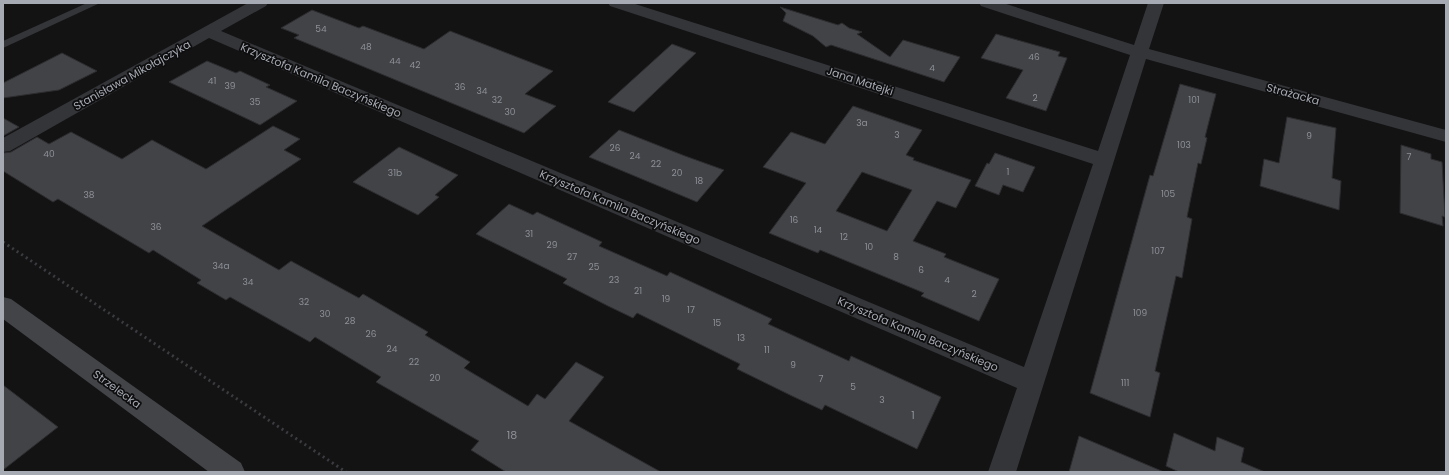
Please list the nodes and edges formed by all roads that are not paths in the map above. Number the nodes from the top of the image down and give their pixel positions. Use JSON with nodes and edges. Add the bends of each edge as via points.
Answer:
{"nodes":[{"id":1,"x":95,"y":3,"type":"edge"},
{"id":2,"x":260,"y":3,"type":"edge"},
{"id":3,"x":616,"y":3,"type":"edge"},
{"id":4,"x":987,"y":3,"type":"edge"},
{"id":5,"x":1156,"y":3,"type":"edge"},
{"id":6,"x":208,"y":32,"type":"junction"},
{"id":7,"x":3,"y":46,"type":"edge"},
{"id":8,"x":1140,"y":52,"type":"junction"},
{"id":9,"x":1446,"y":136,"type":"edge"},
{"id":10,"x":3,"y":146,"type":"edge"},
{"id":11,"x":1104,"y":160,"type":"junction"},
{"id":12,"x":3,"y":306,"type":"edge"},
{"id":13,"x":1031,"y":382,"type":"junction"},
{"id":14,"x":232,"y":472,"type":"edge"},
{"id":15,"x":1002,"y":472,"type":"edge"}],
"edges":[{"from":1,"to":7,"type":"lane"},
{"from":2,"to":6,"type":"street","name":"Stanisława Mikołajczyka"},
{"from":3,"to":11,"type":"street","name":"Jana Matejki"},
{"from":4,"to":8,"type":"street","name":"Strażacka"},
{"from":5,"to":8,"type":"street"},
{"from":6,"to":10,"type":"street","name":"Stanisława Mikołajczyka"},
{"from":6,"to":13,"type":"street","name":"Krzysztofa Kamila Baczyńskiego"},
{"from":8,"to":9,"type":"street","name":"Strażacka"},
{"from":8,"to":11,"type":"street"},
{"from":11,"to":13,"type":"street"},
{"from":12,"to":14,"type":"street","name":"Strzelecka"},
{"from":13,"to":15,"type":"street"}]}
